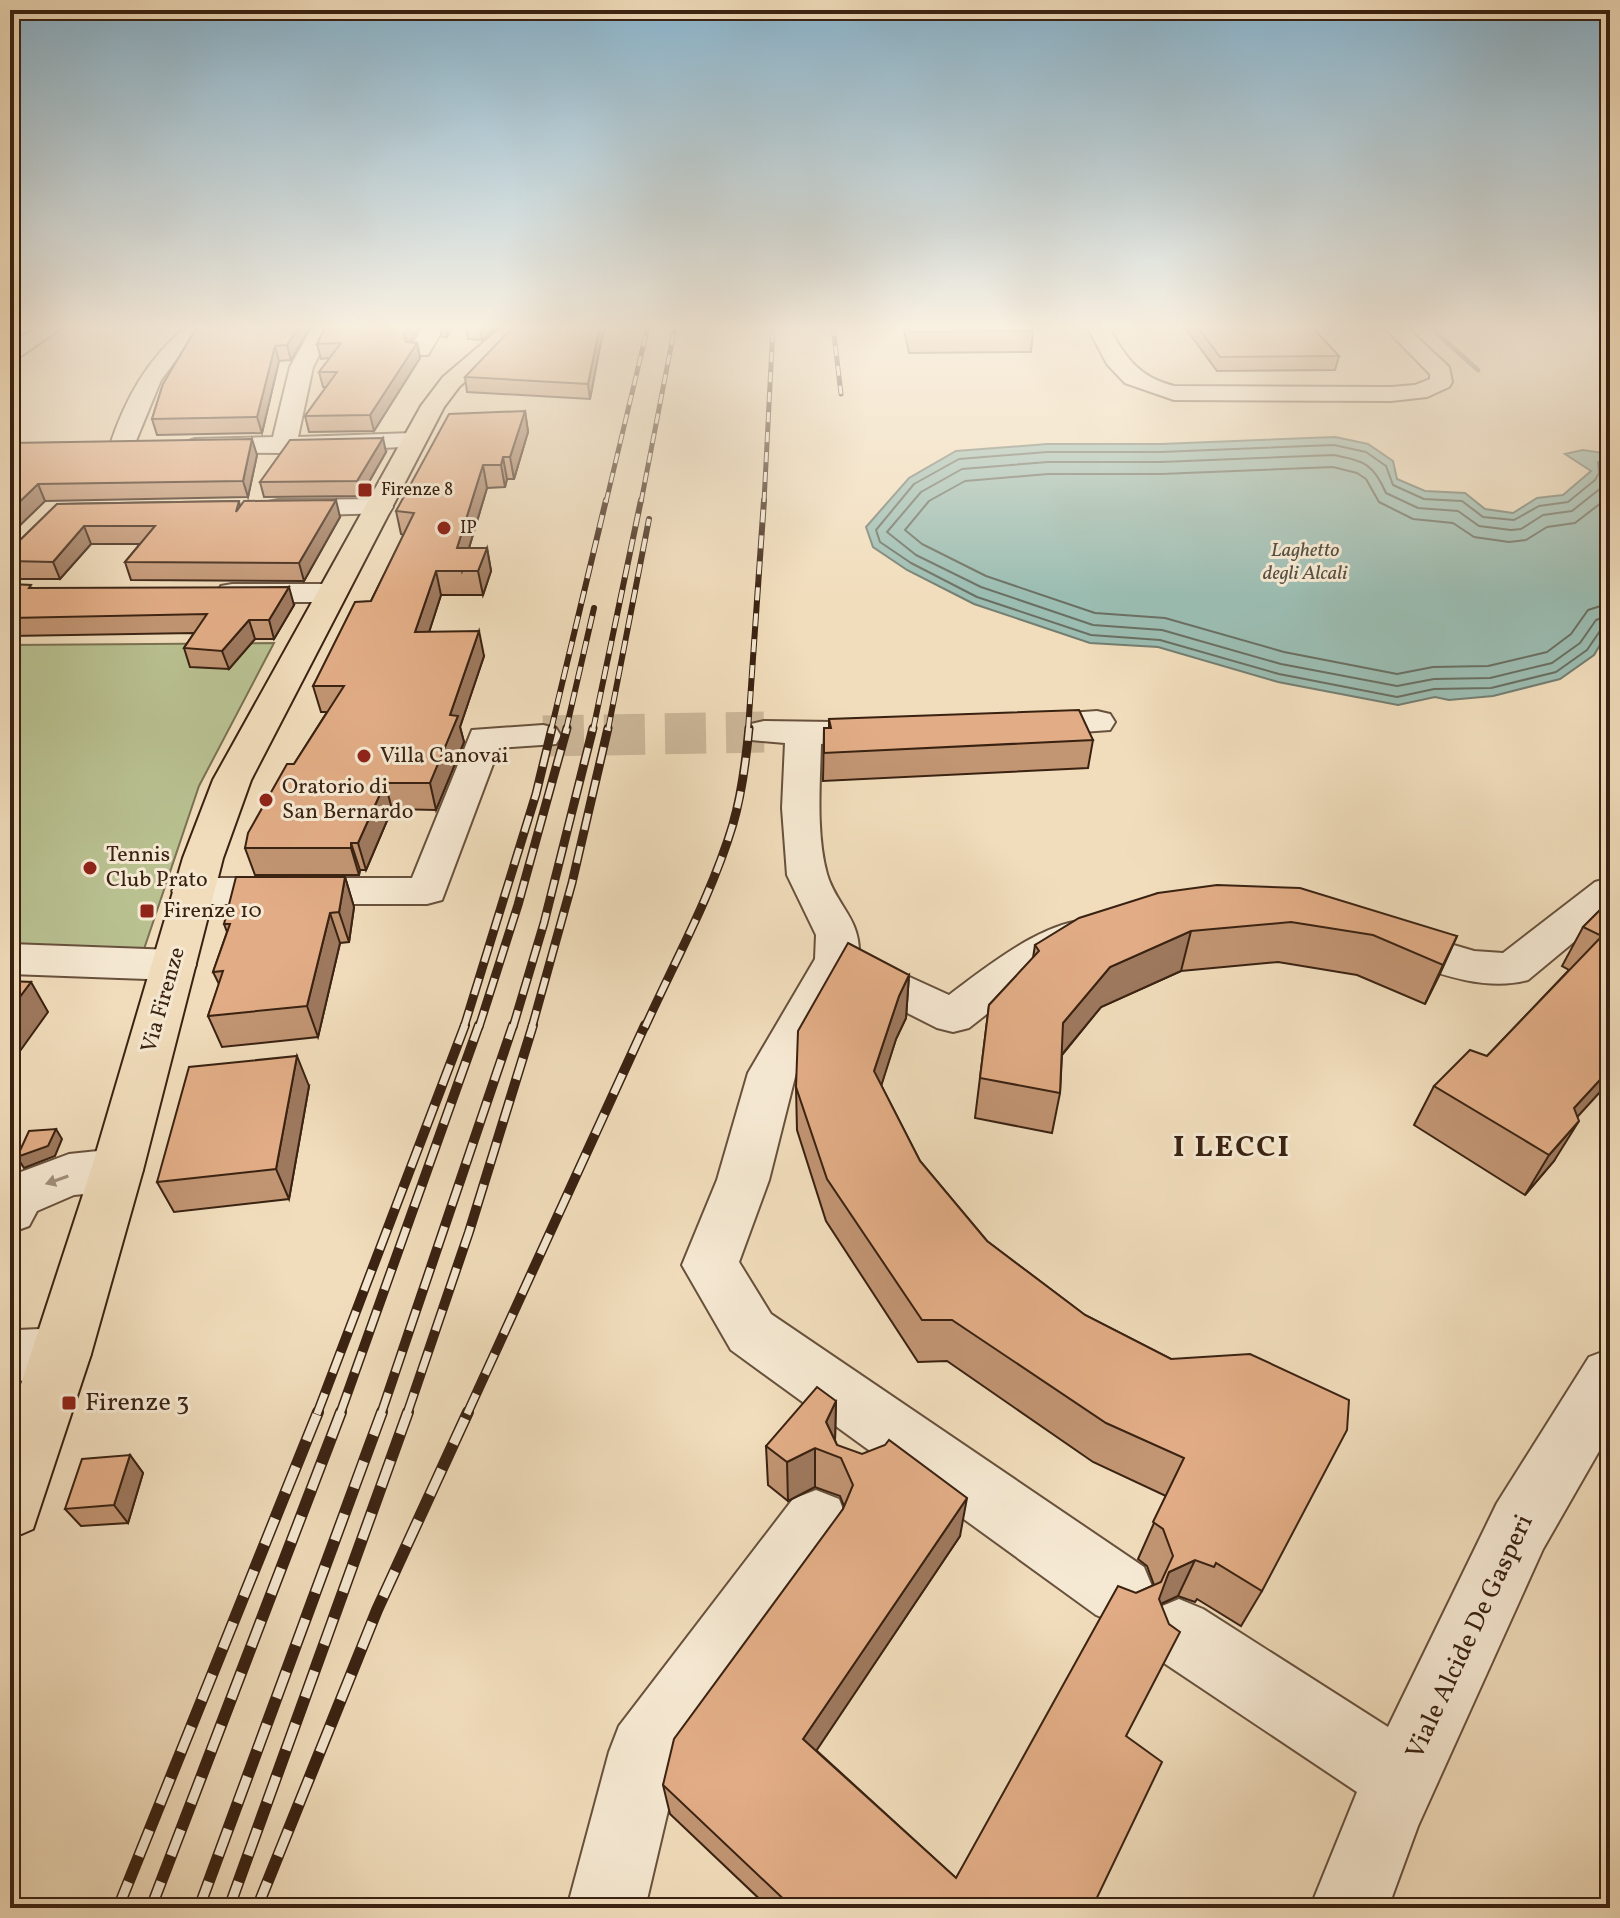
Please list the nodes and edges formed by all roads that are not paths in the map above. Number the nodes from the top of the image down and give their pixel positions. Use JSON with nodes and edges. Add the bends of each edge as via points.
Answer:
{"nodes":[{"id":1,"x":132,"y":416,"type":"edge"},
{"id":2,"x":290,"y":416,"type":"edge"},
{"id":3,"x":429,"y":416,"type":"edge"},
{"id":4,"x":412,"y":441,"type":"junction"},
{"id":5,"x":284,"y":445,"type":"junction"},
{"id":6,"x":94,"y":448,"type":"edge"},
{"id":7,"x":122,"y":448,"type":"junction"},
{"id":8,"x":379,"y":507,"type":"junction"},
{"id":9,"x":257,"y":509,"type":"edge"},
{"id":10,"x":204,"y":593,"type":"edge"},
{"id":11,"x":332,"y":593,"type":"junction"},
{"id":12,"x":1097,"y":722,"type":"dead end"},
{"id":13,"x":989,"y":726,"type":"edge"},
{"id":14,"x":865,"y":732,"type":"edge"},
{"id":15,"x":543,"y":736,"type":"tunnel mouth"},
{"id":16,"x":193,"y":891,"type":"junction"},
{"id":17,"x":1610,"y":891,"type":"edge"},
{"id":18,"x":1126,"y":920,"type":"edge"},
{"id":19,"x":1345,"y":927,"type":"edge"},
{"id":20,"x":10,"y":959,"type":"edge"},
{"id":21,"x":837,"y":959,"type":"junction"},
{"id":22,"x":174,"y":965,"type":"junction"},
{"id":23,"x":117,"y":1170,"type":"junction"},
{"id":24,"x":10,"y":1211,"type":"edge"},
{"id":25,"x":36,"y":1354,"type":"edge"},
{"id":26,"x":1610,"y":1376,"type":"edge"},
{"id":27,"x":10,"y":1507,"type":"edge"},
{"id":28,"x":816,"y":1522,"type":"dead end"},
{"id":29,"x":1120,"y":1591,"type":"edge"},
{"id":30,"x":1179,"y":1633,"type":"edge"},
{"id":31,"x":1402,"y":1779,"type":"junction"},
{"id":32,"x":606,"y":1908,"type":"edge"},
{"id":33,"x":1349,"y":1908,"type":"edge"}],
"edges":[{"from":1,"to":7,"type":"street"},
{"from":2,"to":5,"type":"street"},
{"from":3,"to":4,"type":"main road","name":"Via Firenze"},
{"from":4,"to":5,"type":"street"},
{"from":4,"to":8,"type":"main road","name":"Via Firenze"},
{"from":5,"to":7,"type":"street"},
{"from":6,"to":7,"type":"street"},
{"from":8,"to":9,"type":"street"},
{"from":8,"to":11,"type":"main road","name":"Via Firenze"},
{"from":10,"to":11,"type":"street"},
{"from":11,"to":16,"type":"main road","name":"Via Firenze","via":[[232,780]]},
{"from":12,"to":13,"type":"street"},
{"from":14,"to":21,"type":"street","via":[[784,733],[801,808],[807,875],[838,935]]},
{"from":15,"to":16,"type":"street","via":[[485,738],[427,891]]},
{"from":16,"to":22,"type":"main road","name":"Via Firenze"},
{"from":17,"to":19,"type":"street","via":[[1512,969],[1473,966]]},
{"from":18,"to":21,"type":"street","via":[[1028,958],[953,1016]]},
{"from":20,"to":22,"type":"street"},
{"from":21,"to":29,"type":"street","via":[[772,1073],[743,1180],[710,1265],[751,1332],[871,1443]]},
{"from":22,"to":23,"type":"main road","name":"Via Firenze"},
{"from":23,"to":24,"type":"street","one_way":true,"via":[[57,1179],[15,1197]]},
{"from":23,"to":25,"type":"main road","name":"Via Firenze"},
{"from":25,"to":27,"type":"main road","name":"Via Firenze"},
{"from":26,"to":31,"type":"street","name":"Viale Alcide De Gasperi","via":[[1520,1526]]},
{"from":28,"to":32,"type":"street","via":[[645,1752]]},
{"from":30,"to":31,"type":"street"},
{"from":31,"to":33,"type":"street","name":"Viale Alcide De Gasperi"}]}
